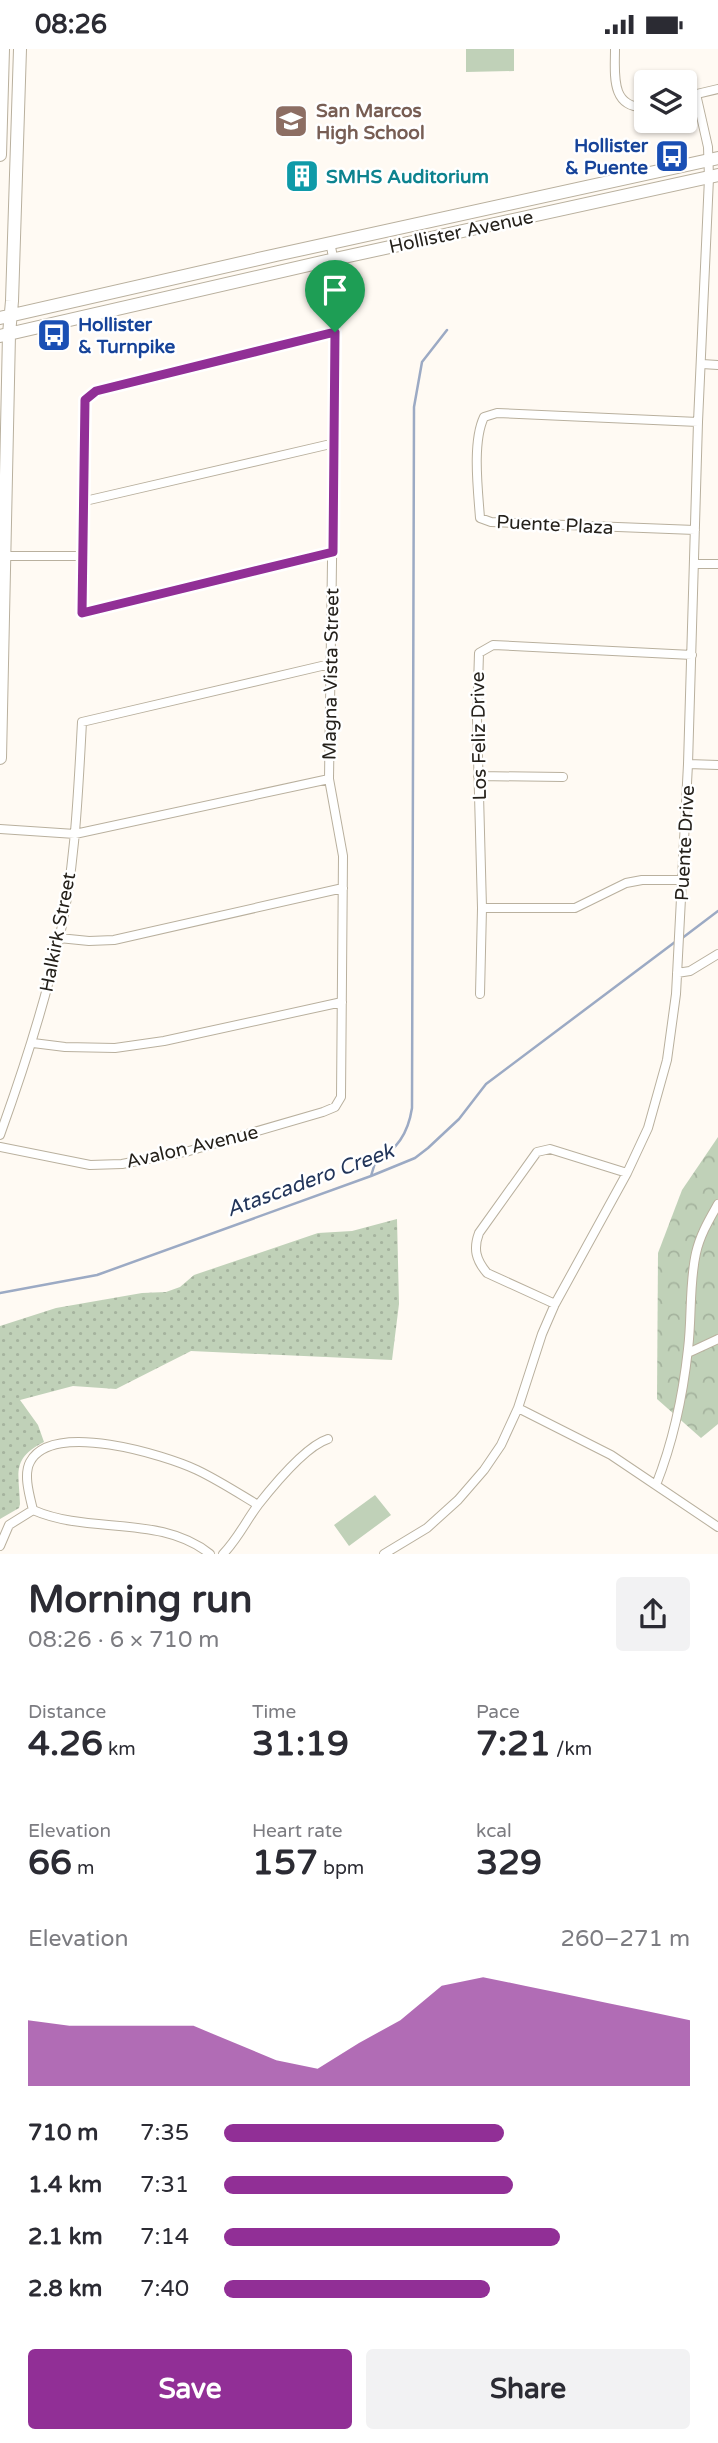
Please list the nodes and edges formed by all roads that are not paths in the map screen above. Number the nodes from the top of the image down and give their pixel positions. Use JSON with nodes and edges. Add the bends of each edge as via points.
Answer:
{"nodes":[{"id":1,"x":3,"y":49,"type":"edge"},
{"id":2,"x":20,"y":49,"type":"edge"},
{"id":3,"x":615,"y":49,"type":"edge"},
{"id":4,"x":1,"y":88,"type":"edge"},
{"id":5,"x":19,"y":88,"type":"junction"},
{"id":6,"x":718,"y":89,"type":"edge"},
{"id":7,"x":697,"y":94,"type":"edge"},
{"id":8,"x":697,"y":98,"type":"edge"},
{"id":9,"x":634,"y":107,"type":"edge"},
{"id":10,"x":0,"y":155,"type":"edge"},
{"id":11,"x":713,"y":159,"type":"edge"},
{"id":12,"x":714,"y":176,"type":"edge"},
{"id":13,"x":330,"y":243,"type":"junction"},
{"id":14,"x":335,"y":259,"type":"junction"},
{"id":15,"x":6,"y":317,"type":"edge"},
{"id":16,"x":335,"y":332,"type":"junction"},
{"id":17,"x":4,"y":335,"type":"edge"},
{"id":18,"x":702,"y":364,"type":"junction"},
{"id":19,"x":718,"y":365,"type":"edge"},
{"id":20,"x":698,"y":422,"type":"junction"},
{"id":21,"x":335,"y":443,"type":"junction"},
{"id":22,"x":85,"y":501,"type":"junction"},
{"id":23,"x":695,"y":530,"type":"junction"},
{"id":24,"x":333,"y":552,"type":"junction"},
{"id":25,"x":2,"y":556,"type":"edge"},
{"id":26,"x":83,"y":556,"type":"junction"},
{"id":27,"x":695,"y":564,"type":"junction"},
{"id":28,"x":718,"y":564,"type":"edge"},
{"id":29,"x":476,"y":640,"type":"dead end"},
{"id":30,"x":485,"y":648,"type":"junction"},
{"id":31,"x":692,"y":655,"type":"junction"},
{"id":32,"x":330,"y":664,"type":"junction"},
{"id":33,"x":1,"y":713,"type":"edge"},
{"id":34,"x":0,"y":758,"type":"edge"},
{"id":35,"x":688,"y":764,"type":"junction"},
{"id":36,"x":718,"y":765,"type":"edge"},
{"id":37,"x":478,"y":776,"type":"junction"},
{"id":38,"x":563,"y":777,"type":"dead end"},
{"id":39,"x":329,"y":779,"type":"junction"},
{"id":40,"x":0,"y":829,"type":"edge"},
{"id":41,"x":75,"y":834,"type":"junction"},
{"id":42,"x":681,"y":880,"type":"junction"},
{"id":43,"x":342,"y":888,"type":"junction"},
{"id":44,"x":482,"y":908,"type":"junction"},
{"id":45,"x":59,"y":939,"type":"junction"},
{"id":46,"x":718,"y":954,"type":"edge"},
{"id":47,"x":677,"y":973,"type":"junction"},
{"id":48,"x":480,"y":994,"type":"dead end"},
{"id":49,"x":342,"y":1002,"type":"junction"},
{"id":50,"x":33,"y":1042,"type":"junction"},
{"id":51,"x":338,"y":1103,"type":"joint"},
{"id":52,"x":0,"y":1135,"type":"edge"},
{"id":53,"x":0,"y":1147,"type":"edge"},
{"id":54,"x":627,"y":1174,"type":"junction"},
{"id":55,"x":718,"y":1204,"type":"edge"},
{"id":56,"x":555,"y":1304,"type":"junction"},
{"id":57,"x":718,"y":1339,"type":"edge"},
{"id":58,"x":688,"y":1353,"type":"junction"},
{"id":59,"x":518,"y":1408,"type":"junction"},
{"id":60,"x":328,"y":1439,"type":"dead end"},
{"id":61,"x":656,"y":1485,"type":"junction"},
{"id":62,"x":258,"y":1505,"type":"junction"},
{"id":63,"x":33,"y":1510,"type":"junction"},
{"id":64,"x":718,"y":1527,"type":"edge"},
{"id":65,"x":0,"y":1546,"type":"edge"},
{"id":66,"x":210,"y":1554,"type":"edge"},
{"id":67,"x":223,"y":1554,"type":"edge"},
{"id":68,"x":384,"y":1554,"type":"edge"}],
"edges":[{"from":1,"to":4,"type":"main road"},
{"from":2,"to":5,"type":"main road"},
{"from":3,"to":9,"type":"street","via":[[615,82],[620,97]]},
{"from":4,"to":5,"type":"street"},
{"from":4,"to":10,"type":"main road"},
{"from":5,"to":15,"type":"main road"},
{"from":6,"to":7,"type":"street"},
{"from":8,"to":11,"type":"street","name":"Puente Drive"},
{"from":11,"to":12,"type":"street","name":"Puente Drive"},
{"from":11,"to":13,"type":"main road","name":"Hollister Avenue"},
{"from":12,"to":14,"type":"main road","name":"Hollister Avenue"},
{"from":12,"to":18,"type":"street","name":"Puente Drive"},
{"from":13,"to":14,"type":"street","name":"Magna Vista Street"},
{"from":13,"to":15,"type":"main road","name":"Hollister Avenue"},
{"from":14,"to":16,"type":"street","name":"Magna Vista Street"},
{"from":14,"to":17,"type":"main road","name":"Hollister Avenue"},
{"from":15,"to":17,"type":"main road"},
{"from":16,"to":21,"type":"street","name":"Magna Vista Street"},
{"from":16,"to":22,"type":"street","via":[[91,394],[85,400]]},
{"from":17,"to":25,"type":"main road"},
{"from":18,"to":19,"type":"street"},
{"from":18,"to":20,"type":"street","name":"Puente Drive"},
{"from":20,"to":23,"type":"street","name":"Puente Drive"},
{"from":20,"to":23,"type":"street","name":"Puente Plaza","via":[[481,416],[478,485],[477,521]]},
{"from":21,"to":22,"type":"street"},
{"from":21,"to":24,"type":"street","name":"Magna Vista Street"},
{"from":22,"to":26,"type":"street"},
{"from":23,"to":27,"type":"street","name":"Puente Drive"},
{"from":24,"to":26,"type":"street","via":[[82,613]]},
{"from":24,"to":32,"type":"street","name":"Magna Vista Street"},
{"from":25,"to":26,"type":"street"},
{"from":25,"to":33,"type":"main road"},
{"from":27,"to":28,"type":"street"},
{"from":27,"to":31,"type":"street","name":"Puente Drive"},
{"from":29,"to":30,"type":"street"},
{"from":30,"to":31,"type":"street","name":"Los Feliz Drive"},
{"from":30,"to":37,"type":"street","name":"Los Feliz Drive","via":[[477,662]]},
{"from":31,"to":35,"type":"street","name":"Puente Drive"},
{"from":32,"to":39,"type":"street","name":"Magna Vista Street"},
{"from":32,"to":41,"type":"street","name":"Halkirk Street","via":[[82,723]]},
{"from":33,"to":34,"type":"main road"},
{"from":35,"to":36,"type":"street"},
{"from":35,"to":42,"type":"street","name":"Puente Drive"},
{"from":37,"to":38,"type":"street"},
{"from":37,"to":44,"type":"street","name":"Los Feliz Drive"},
{"from":39,"to":41,"type":"street"},
{"from":39,"to":43,"type":"street","name":"Magna Vista Street","via":[[342,856]]},
{"from":40,"to":41,"type":"street"},
{"from":41,"to":45,"type":"street","name":"Halkirk Street"},
{"from":42,"to":44,"type":"street","via":[[626,883],[575,908]]},
{"from":42,"to":47,"type":"street","name":"Puente Drive"},
{"from":43,"to":45,"type":"street","via":[[114,940]]},
{"from":43,"to":49,"type":"street","name":"Magna Vista Street"},
{"from":44,"to":48,"type":"street","name":"Los Feliz Drive"},
{"from":45,"to":50,"type":"street","name":"Halkirk Street"},
{"from":46,"to":47,"type":"street","via":[[690,971]]},
{"from":47,"to":54,"type":"street","name":"Puente Drive","via":[[667,1060],[648,1128]]},
{"from":49,"to":50,"type":"street","via":[[115,1048]]},
{"from":49,"to":51,"type":"street","name":"Magna Vista Street"},
{"from":50,"to":52,"type":"street","name":"Halkirk Street"},
{"from":51,"to":53,"type":"street","name":"Avalon Avenue","via":[[323,1112],[189,1151],[122,1164],[90,1165]]},
{"from":54,"to":56,"type":"street","name":"Puente Drive"},
{"from":54,"to":56,"type":"street","via":[[542,1150],[479,1233],[475,1253],[487,1273]]},
{"from":55,"to":58,"type":"street","via":[[696,1254]]},
{"from":56,"to":59,"type":"street","name":"Puente Drive"},
{"from":57,"to":58,"type":"street"},
{"from":58,"to":61,"type":"street","via":[[665,1463]]},
{"from":59,"to":61,"type":"street","via":[[611,1455]]},
{"from":59,"to":68,"type":"street","name":"Puente Drive","via":[[484,1470],[458,1500],[427,1528]]},
{"from":60,"to":62,"type":"street","via":[[317,1443]]},
{"from":61,"to":64,"type":"street"},
{"from":62,"to":63,"type":"street","via":[[170,1459],[73,1442],[42,1451],[30,1463],[27,1476]]},
{"from":62,"to":67,"type":"street"},
{"from":63,"to":65,"type":"street","via":[[9,1525]]},
{"from":63,"to":66,"type":"street","via":[[173,1533]]}]}
